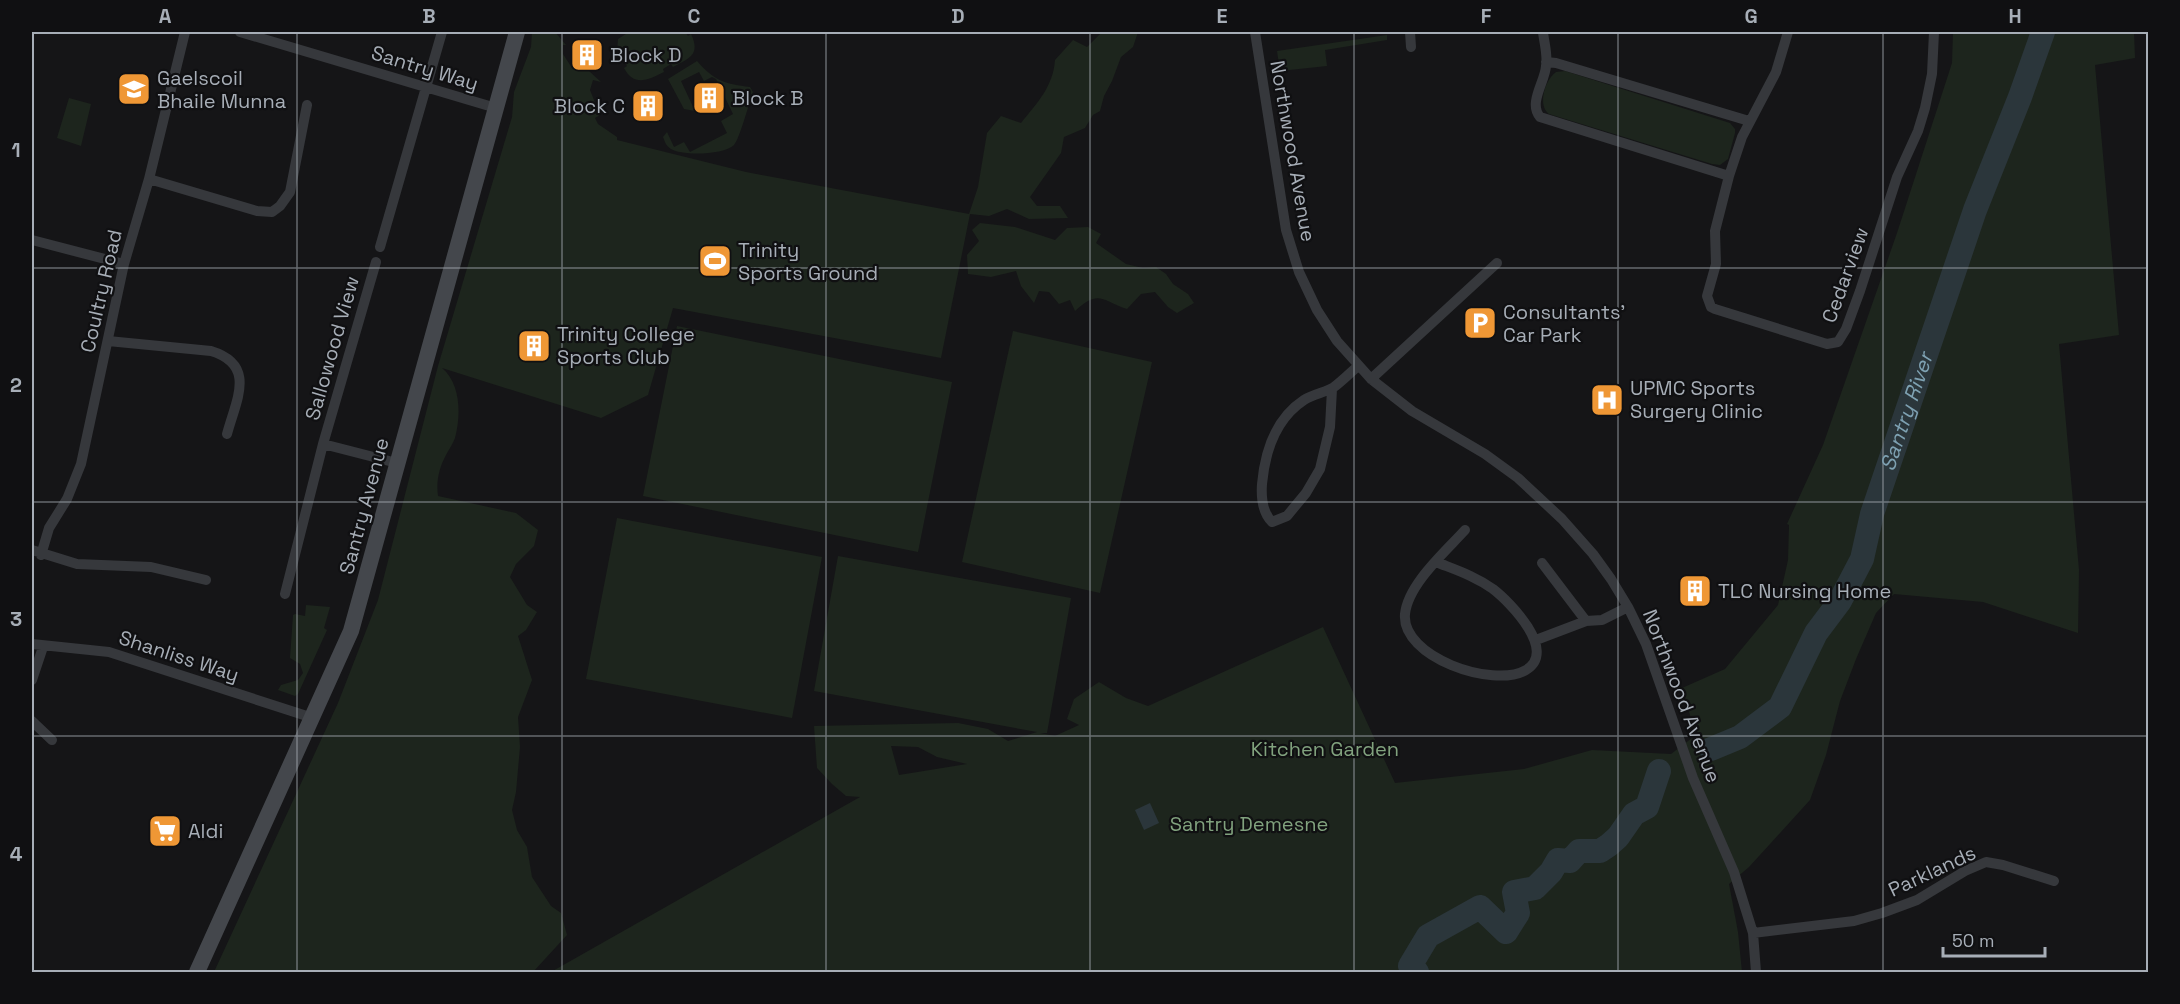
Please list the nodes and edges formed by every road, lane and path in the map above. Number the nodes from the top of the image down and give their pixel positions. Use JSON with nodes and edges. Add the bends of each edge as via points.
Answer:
{"nodes":[{"id":1,"x":185,"y":32,"type":"edge"},
{"id":2,"x":240,"y":32,"type":"edge"},
{"id":3,"x":442,"y":32,"type":"edge"},
{"id":4,"x":517,"y":32,"type":"edge"},
{"id":5,"x":1255,"y":32,"type":"edge"},
{"id":6,"x":1410,"y":32,"type":"edge"},
{"id":7,"x":1543,"y":32,"type":"edge"},
{"id":8,"x":1788,"y":32,"type":"edge"},
{"id":9,"x":1934,"y":32,"type":"edge"},
{"id":10,"x":1412,"y":47,"type":"dead end"},
{"id":11,"x":1546,"y":62,"type":"junction"},
{"id":12,"x":426,"y":87,"type":"junction"},
{"id":13,"x":307,"y":105,"type":"dead end"},
{"id":14,"x":496,"y":108,"type":"junction"},
{"id":15,"x":1749,"y":121,"type":"junction"},
{"id":16,"x":1729,"y":176,"type":"junction"},
{"id":17,"x":149,"y":179,"type":"junction"},
{"id":18,"x":32,"y":240,"type":"edge"},
{"id":19,"x":380,"y":247,"type":"dead end"},
{"id":20,"x":376,"y":262,"type":"dead end"},
{"id":21,"x":1497,"y":263,"type":"dead end"},
{"id":22,"x":124,"y":264,"type":"junction"},
{"id":23,"x":108,"y":341,"type":"junction"},
{"id":24,"x":1358,"y":366,"type":"junction"},
{"id":25,"x":1371,"y":379,"type":"junction"},
{"id":26,"x":1332,"y":389,"type":"junction"},
{"id":27,"x":227,"y":434,"type":"dead end"},
{"id":28,"x":324,"y":444,"type":"junction"},
{"id":29,"x":398,"y":463,"type":"junction"},
{"id":30,"x":1466,"y":530,"type":"dead end"},
{"id":31,"x":36,"y":553,"type":"edge"},
{"id":32,"x":1436,"y":562,"type":"junction"},
{"id":33,"x":1542,"y":563,"type":"dead end"},
{"id":34,"x":206,"y":580,"type":"dead end"},
{"id":35,"x":285,"y":594,"type":"dead end"},
{"id":36,"x":1628,"y":607,"type":"junction"},
{"id":37,"x":1586,"y":621,"type":"junction"},
{"id":38,"x":1536,"y":640,"type":"junction"},
{"id":39,"x":37,"y":645,"type":"edge"},
{"id":40,"x":32,"y":680,"type":"edge"},
{"id":41,"x":307,"y":716,"type":"junction"},
{"id":42,"x":32,"y":721,"type":"edge"},
{"id":43,"x":52,"y":740,"type":"dead end"},
{"id":44,"x":2054,"y":881,"type":"dead end"},
{"id":45,"x":1753,"y":933,"type":"junction"},
{"id":46,"x":197,"y":972,"type":"edge"},
{"id":47,"x":1755,"y":972,"type":"edge"}],
"edges":[{"from":1,"to":17,"type":"street","name":"Coultry Road"},
{"from":2,"to":12,"type":"street","name":"Santry Way"},
{"from":3,"to":12,"type":"street"},
{"from":4,"to":14,"type":"main road","name":"Santry Avenue"},
{"from":5,"to":24,"type":"street","name":"Northwood Avenue","via":[[1279,197],[1295,262],[1323,322]]},
{"from":6,"to":10,"type":"street"},
{"from":7,"to":11,"type":"street"},
{"from":8,"to":15,"type":"street","name":"Cedarview","via":[[1776,72]]},
{"from":9,"to":16,"type":"street","name":"Cedarview","via":[[1925,108],[1838,342],[1819,342],[1711,307],[1707,296],[1716,264],[1715,231]]},
{"from":11,"to":15,"type":"street"},
{"from":11,"to":16,"type":"street","via":[[1535,108],[1540,117]]},
{"from":12,"to":14,"type":"street","name":"Santry Way"},
{"from":12,"to":19,"type":"street"},
{"from":13,"to":17,"type":"street","via":[[290,192],[272,212]]},
{"from":14,"to":29,"type":"main road","name":"Santry Avenue"},
{"from":15,"to":16,"type":"street","name":"Cedarview"},
{"from":17,"to":22,"type":"street","name":"Coultry Road"},
{"from":18,"to":22,"type":"street"},
{"from":20,"to":28,"type":"street","name":"Sallowood View"},
{"from":21,"to":25,"type":"street"},
{"from":22,"to":23,"type":"street","name":"Coultry Road"},
{"from":23,"to":27,"type":"street","via":[[225,355],[239,371],[240,386]]},
{"from":23,"to":31,"type":"street","name":"Coultry Road","via":[[81,464],[67,499]]},
{"from":24,"to":25,"type":"street","name":"Northwood Avenue"},
{"from":24,"to":26,"type":"street"},
{"from":25,"to":36,"type":"street","name":"Northwood Avenue","via":[[1412,411],[1518,478],[1593,554]]},
{"from":26,"to":26,"type":"street","via":[[1330,427],[1320,469],[1287,516],[1272,522],[1264,515],[1262,491],[1270,440],[1304,400]]},
{"from":28,"to":29,"type":"street","name":"Sallowood View"},
{"from":28,"to":35,"type":"street","name":"Sallowood View"},
{"from":29,"to":41,"type":"main road","name":"Santry Avenue","via":[[351,631]]},
{"from":30,"to":32,"type":"street"},
{"from":31,"to":34,"type":"street","via":[[77,564],[151,567]]},
{"from":32,"to":38,"type":"street","via":[[1463,571],[1493,589],[1513,607]]},
{"from":32,"to":38,"type":"street","via":[[1408,600],[1405,614],[1406,628],[1423,648],[1452,666],[1498,675],[1527,669],[1533,663]]},
{"from":33,"to":37,"type":"street"},
{"from":36,"to":37,"type":"street","via":[[1602,620]]},
{"from":36,"to":45,"type":"street","name":"Northwood Avenue","via":[[1656,667],[1693,778],[1734,872]]},
{"from":37,"to":38,"type":"street"},
{"from":39,"to":40,"type":"street","name":"Shanliss Way"},
{"from":39,"to":41,"type":"street","name":"Shanliss Way","via":[[109,652]]},
{"from":41,"to":46,"type":"main road","name":"Santry Avenue"},
{"from":42,"to":43,"type":"street"},
{"from":44,"to":45,"type":"street","name":"Parklands","via":[[1986,862],[1917,900],[1882,913],[1854,921]]},
{"from":45,"to":47,"type":"street","name":"Northwood Avenue"}]}
